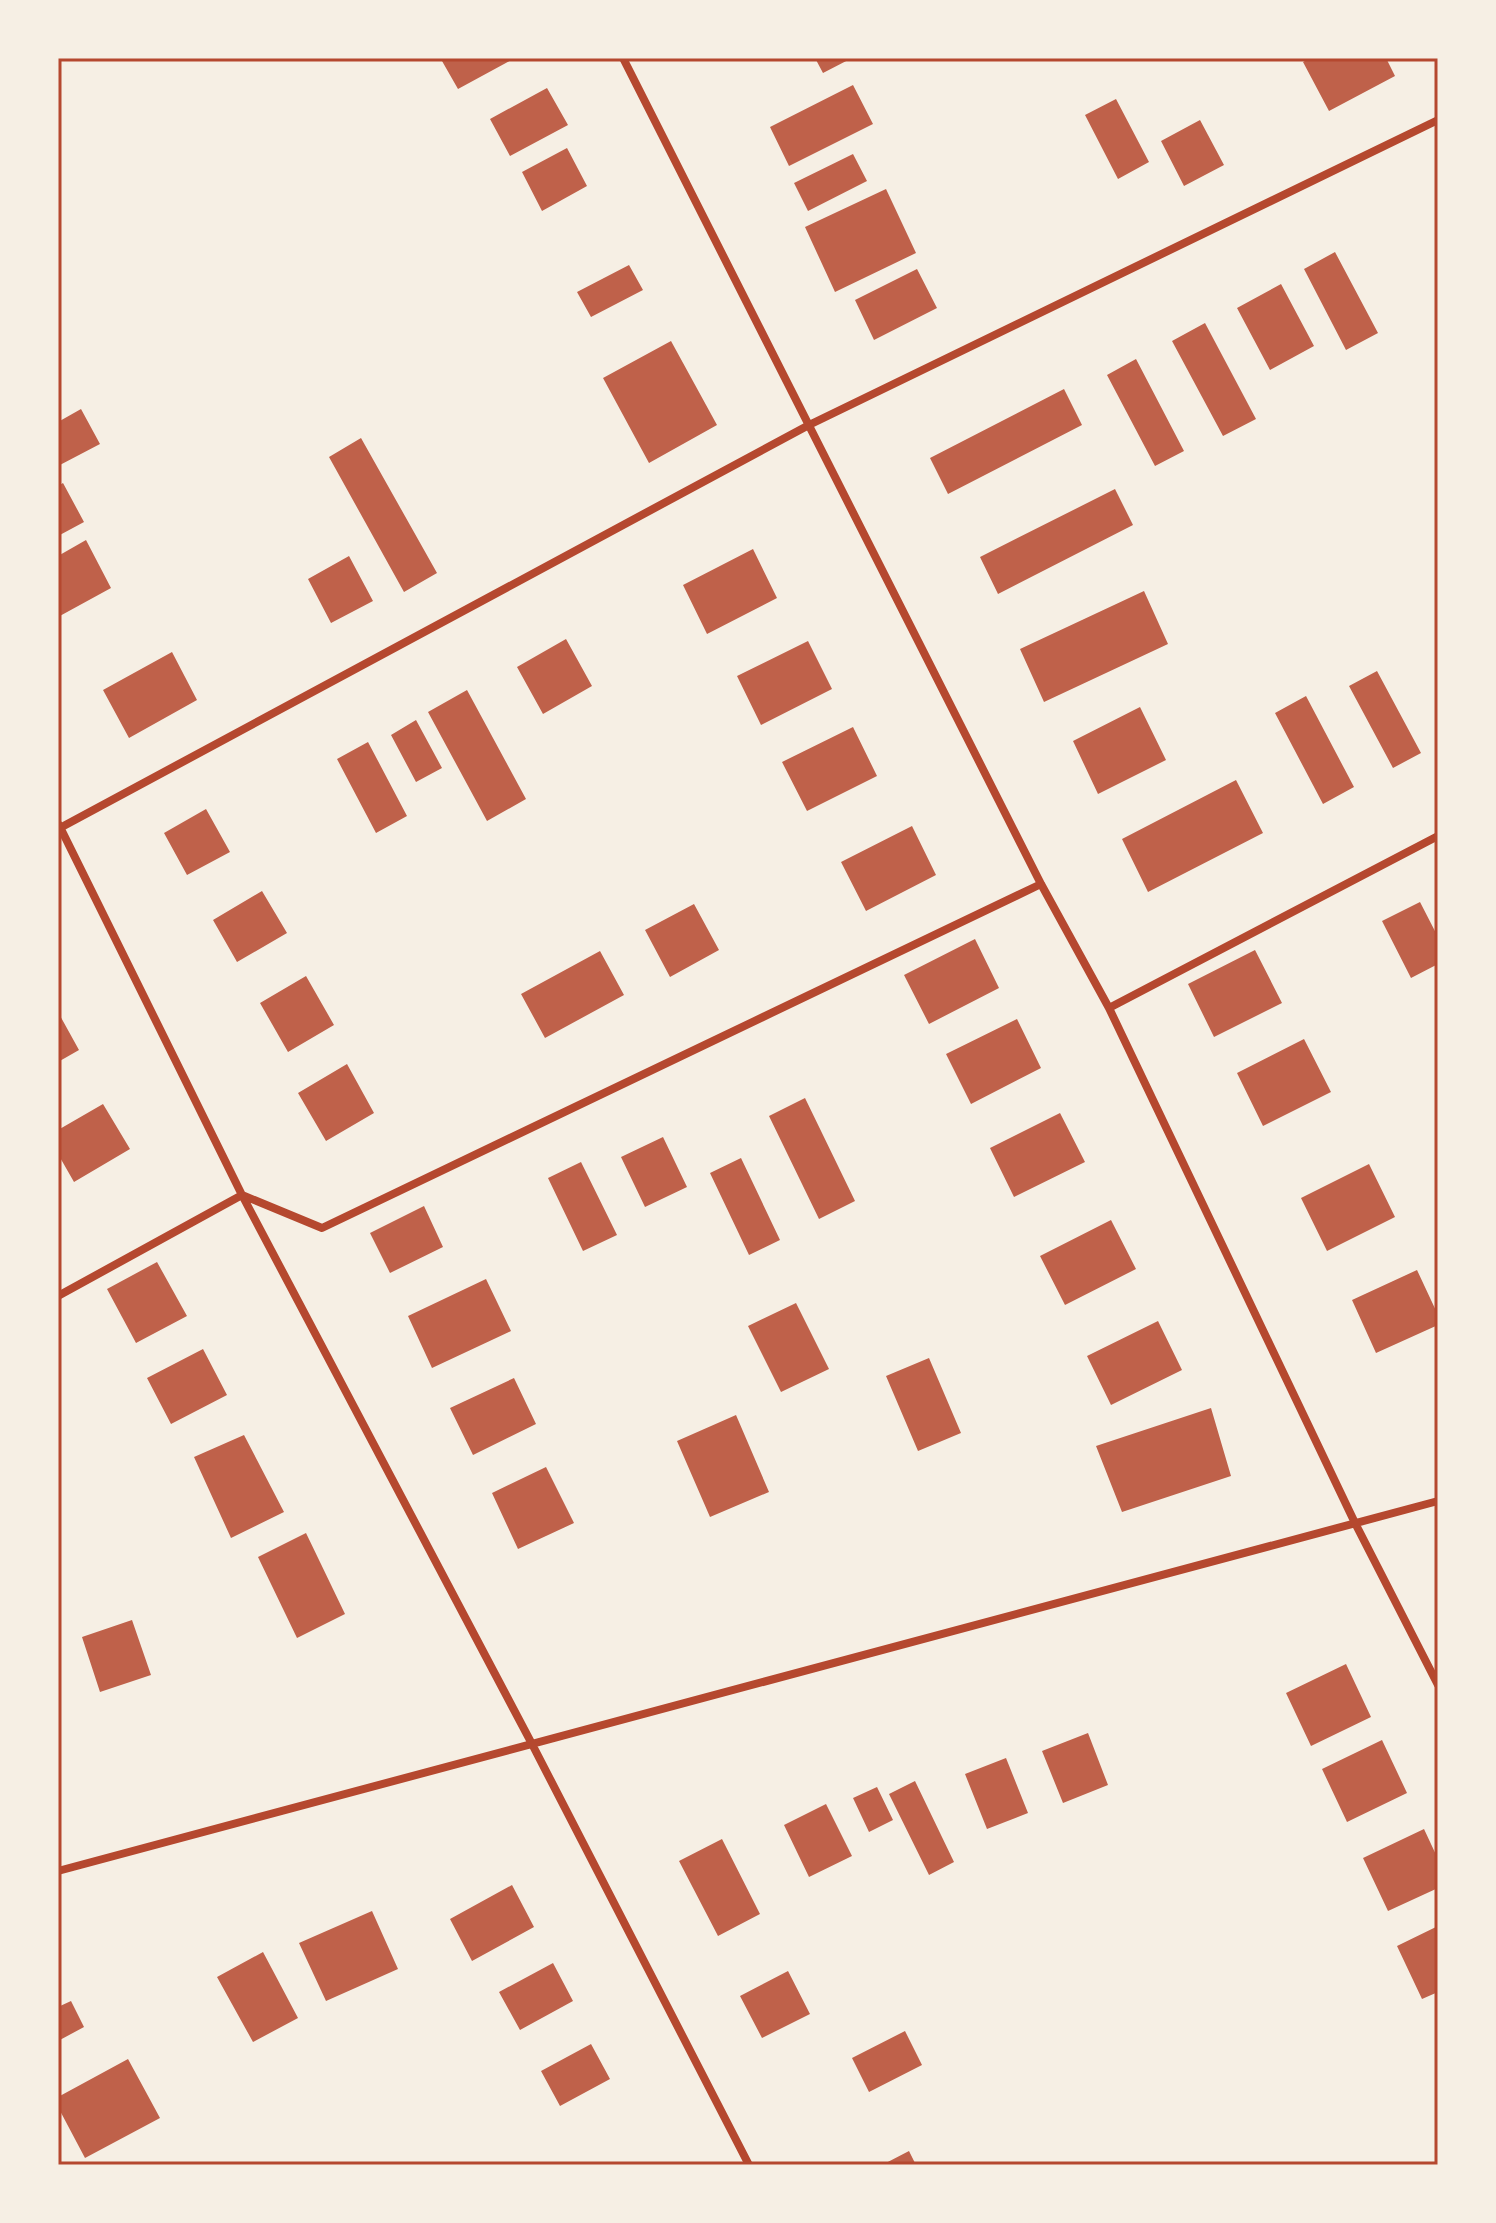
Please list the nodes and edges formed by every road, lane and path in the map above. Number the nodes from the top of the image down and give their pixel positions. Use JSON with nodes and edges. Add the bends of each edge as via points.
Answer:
{"nodes":[{"id":1,"x":623,"y":58,"type":"edge"},
{"id":2,"x":1438,"y":120,"type":"edge"},
{"id":3,"x":809,"y":425,"type":"junction"},
{"id":4,"x":59,"y":827,"type":"edge"},
{"id":5,"x":1438,"y":836,"type":"edge"},
{"id":6,"x":1041,"y":884,"type":"junction"},
{"id":7,"x":1109,"y":1008,"type":"junction"},
{"id":8,"x":242,"y":1195,"type":"junction"},
{"id":9,"x":58,"y":1296,"type":"edge"},
{"id":10,"x":1438,"y":1501,"type":"edge"},
{"id":11,"x":1355,"y":1523,"type":"junction"},
{"id":12,"x":1438,"y":1685,"type":"edge"},
{"id":13,"x":532,"y":1744,"type":"junction"},
{"id":14,"x":58,"y":1871,"type":"edge"},
{"id":15,"x":749,"y":2165,"type":"edge"}],
"edges":[{"from":1,"to":3,"type":"street"},
{"from":2,"to":3,"type":"street"},
{"from":3,"to":4,"type":"street"},
{"from":3,"to":6,"type":"street"},
{"from":4,"to":8,"type":"street"},
{"from":5,"to":7,"type":"street"},
{"from":6,"to":7,"type":"street"},
{"from":6,"to":8,"type":"street","via":[[322,1228]]},
{"from":7,"to":11,"type":"street"},
{"from":8,"to":9,"type":"street"},
{"from":8,"to":13,"type":"street"},
{"from":10,"to":11,"type":"street"},
{"from":11,"to":12,"type":"street"},
{"from":11,"to":13,"type":"street"},
{"from":13,"to":14,"type":"street"},
{"from":13,"to":15,"type":"street"}]}
